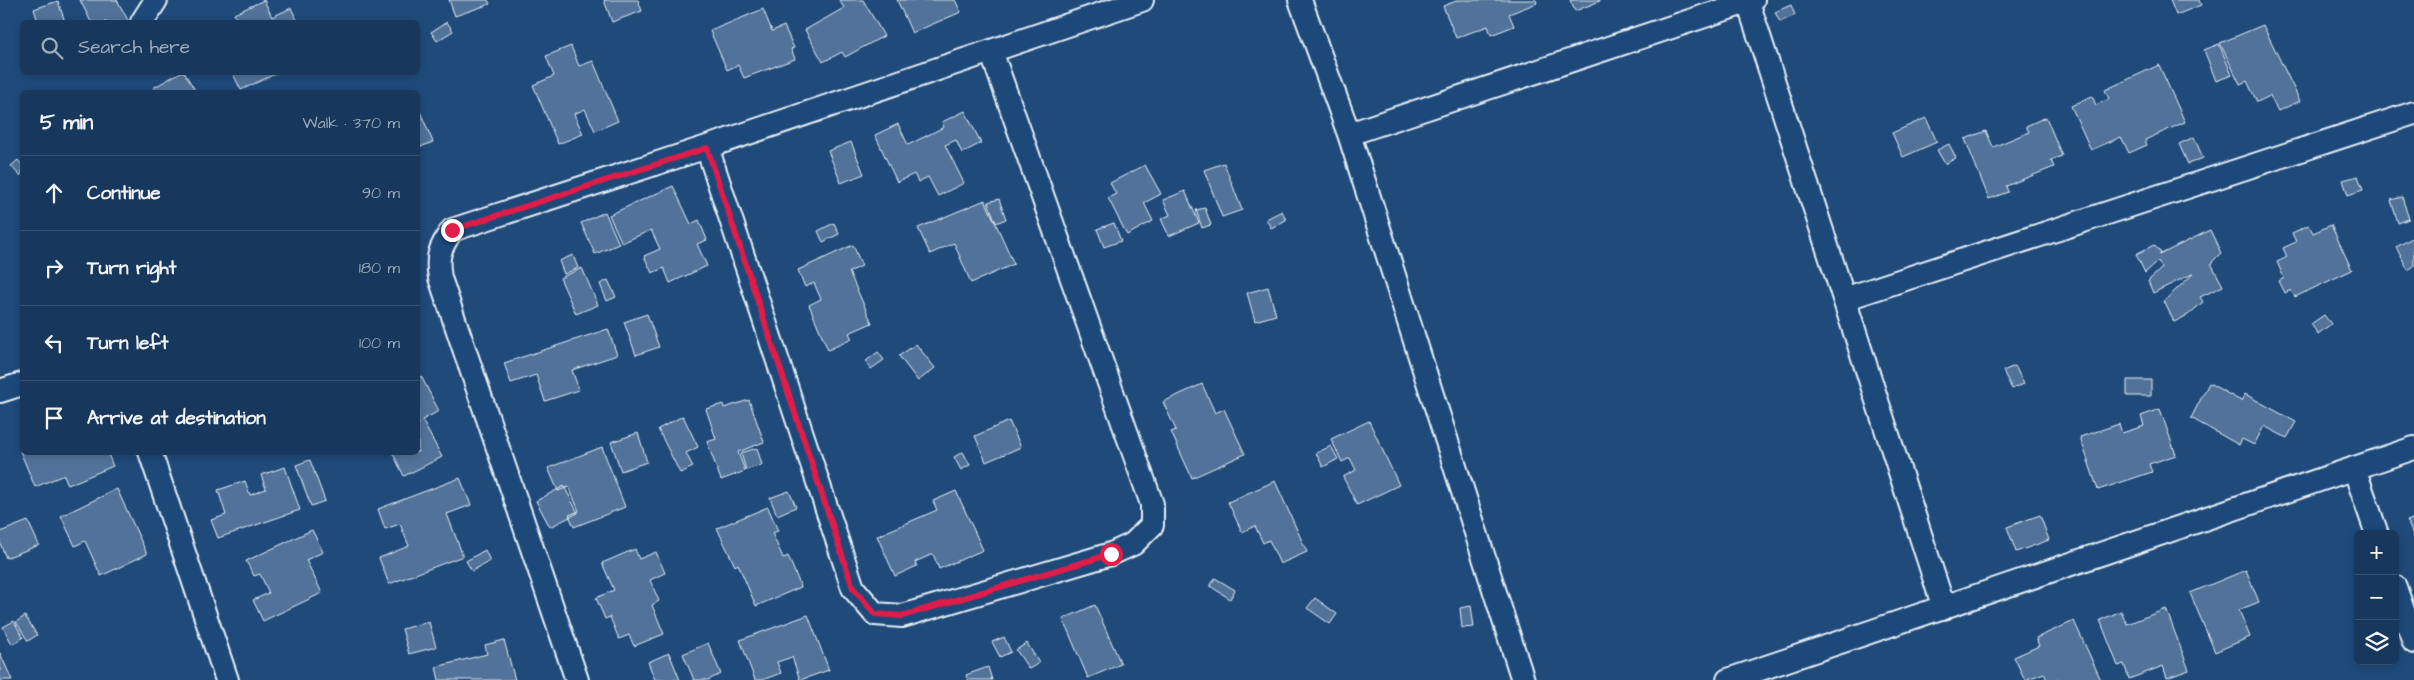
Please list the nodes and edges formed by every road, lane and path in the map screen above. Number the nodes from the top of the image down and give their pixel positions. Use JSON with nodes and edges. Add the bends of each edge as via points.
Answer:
{"nodes":[{"id":1,"x":156,"y":0,"type":"edge"},
{"id":2,"x":1142,"y":0,"type":"edge"},
{"id":3,"x":1300,"y":0,"type":"edge"},
{"id":4,"x":1751,"y":1,"type":"edge"},
{"id":5,"x":143,"y":20,"type":"edge"},
{"id":6,"x":991,"y":51,"type":"junction"},
{"id":7,"x":2414,"y":113,"type":"edge"},
{"id":8,"x":1349,"y":134,"type":"junction"},
{"id":9,"x":707,"y":148,"type":"junction"},
{"id":10,"x":1844,"y":298,"type":"junction"},
{"id":11,"x":20,"y":385,"type":"edge"},
{"id":12,"x":0,"y":391,"type":"edge"},
{"id":13,"x":2414,"y":448,"type":"edge"},
{"id":14,"x":151,"y":455,"type":"edge"},
{"id":15,"x":2354,"y":468,"type":"junction"},
{"id":16,"x":2376,"y":530,"type":"edge"},
{"id":17,"x":2399,"y":599,"type":"edge"},
{"id":18,"x":1944,"y":608,"type":"junction"},
{"id":19,"x":2414,"y":642,"type":"edge"},
{"id":20,"x":227,"y":680,"type":"edge"},
{"id":21,"x":577,"y":680,"type":"edge"},
{"id":22,"x":1523,"y":680,"type":"edge"},
{"id":23,"x":1728,"y":680,"type":"edge"}],
"edges":[{"from":1,"to":5,"type":"street"},
{"from":2,"to":6,"type":"street"},
{"from":3,"to":8,"type":"street"},
{"from":4,"to":8,"type":"street"},
{"from":4,"to":10,"type":"street"},
{"from":6,"to":9,"type":"street"},
{"from":6,"to":9,"type":"street","via":[[1152,504],[1152,525],[1133,544],[1111,554],[902,616],[875,614],[853,588]]},
{"from":7,"to":10,"type":"street"},
{"from":8,"to":22,"type":"street"},
{"from":9,"to":21,"type":"street","via":[[452,230],[440,248],[437,263],[440,278]]},
{"from":10,"to":18,"type":"street"},
{"from":11,"to":12,"type":"street"},
{"from":13,"to":15,"type":"street"},
{"from":14,"to":20,"type":"street"},
{"from":15,"to":16,"type":"street"},
{"from":15,"to":18,"type":"street"},
{"from":17,"to":19,"type":"street"},
{"from":18,"to":23,"type":"street"}]}
